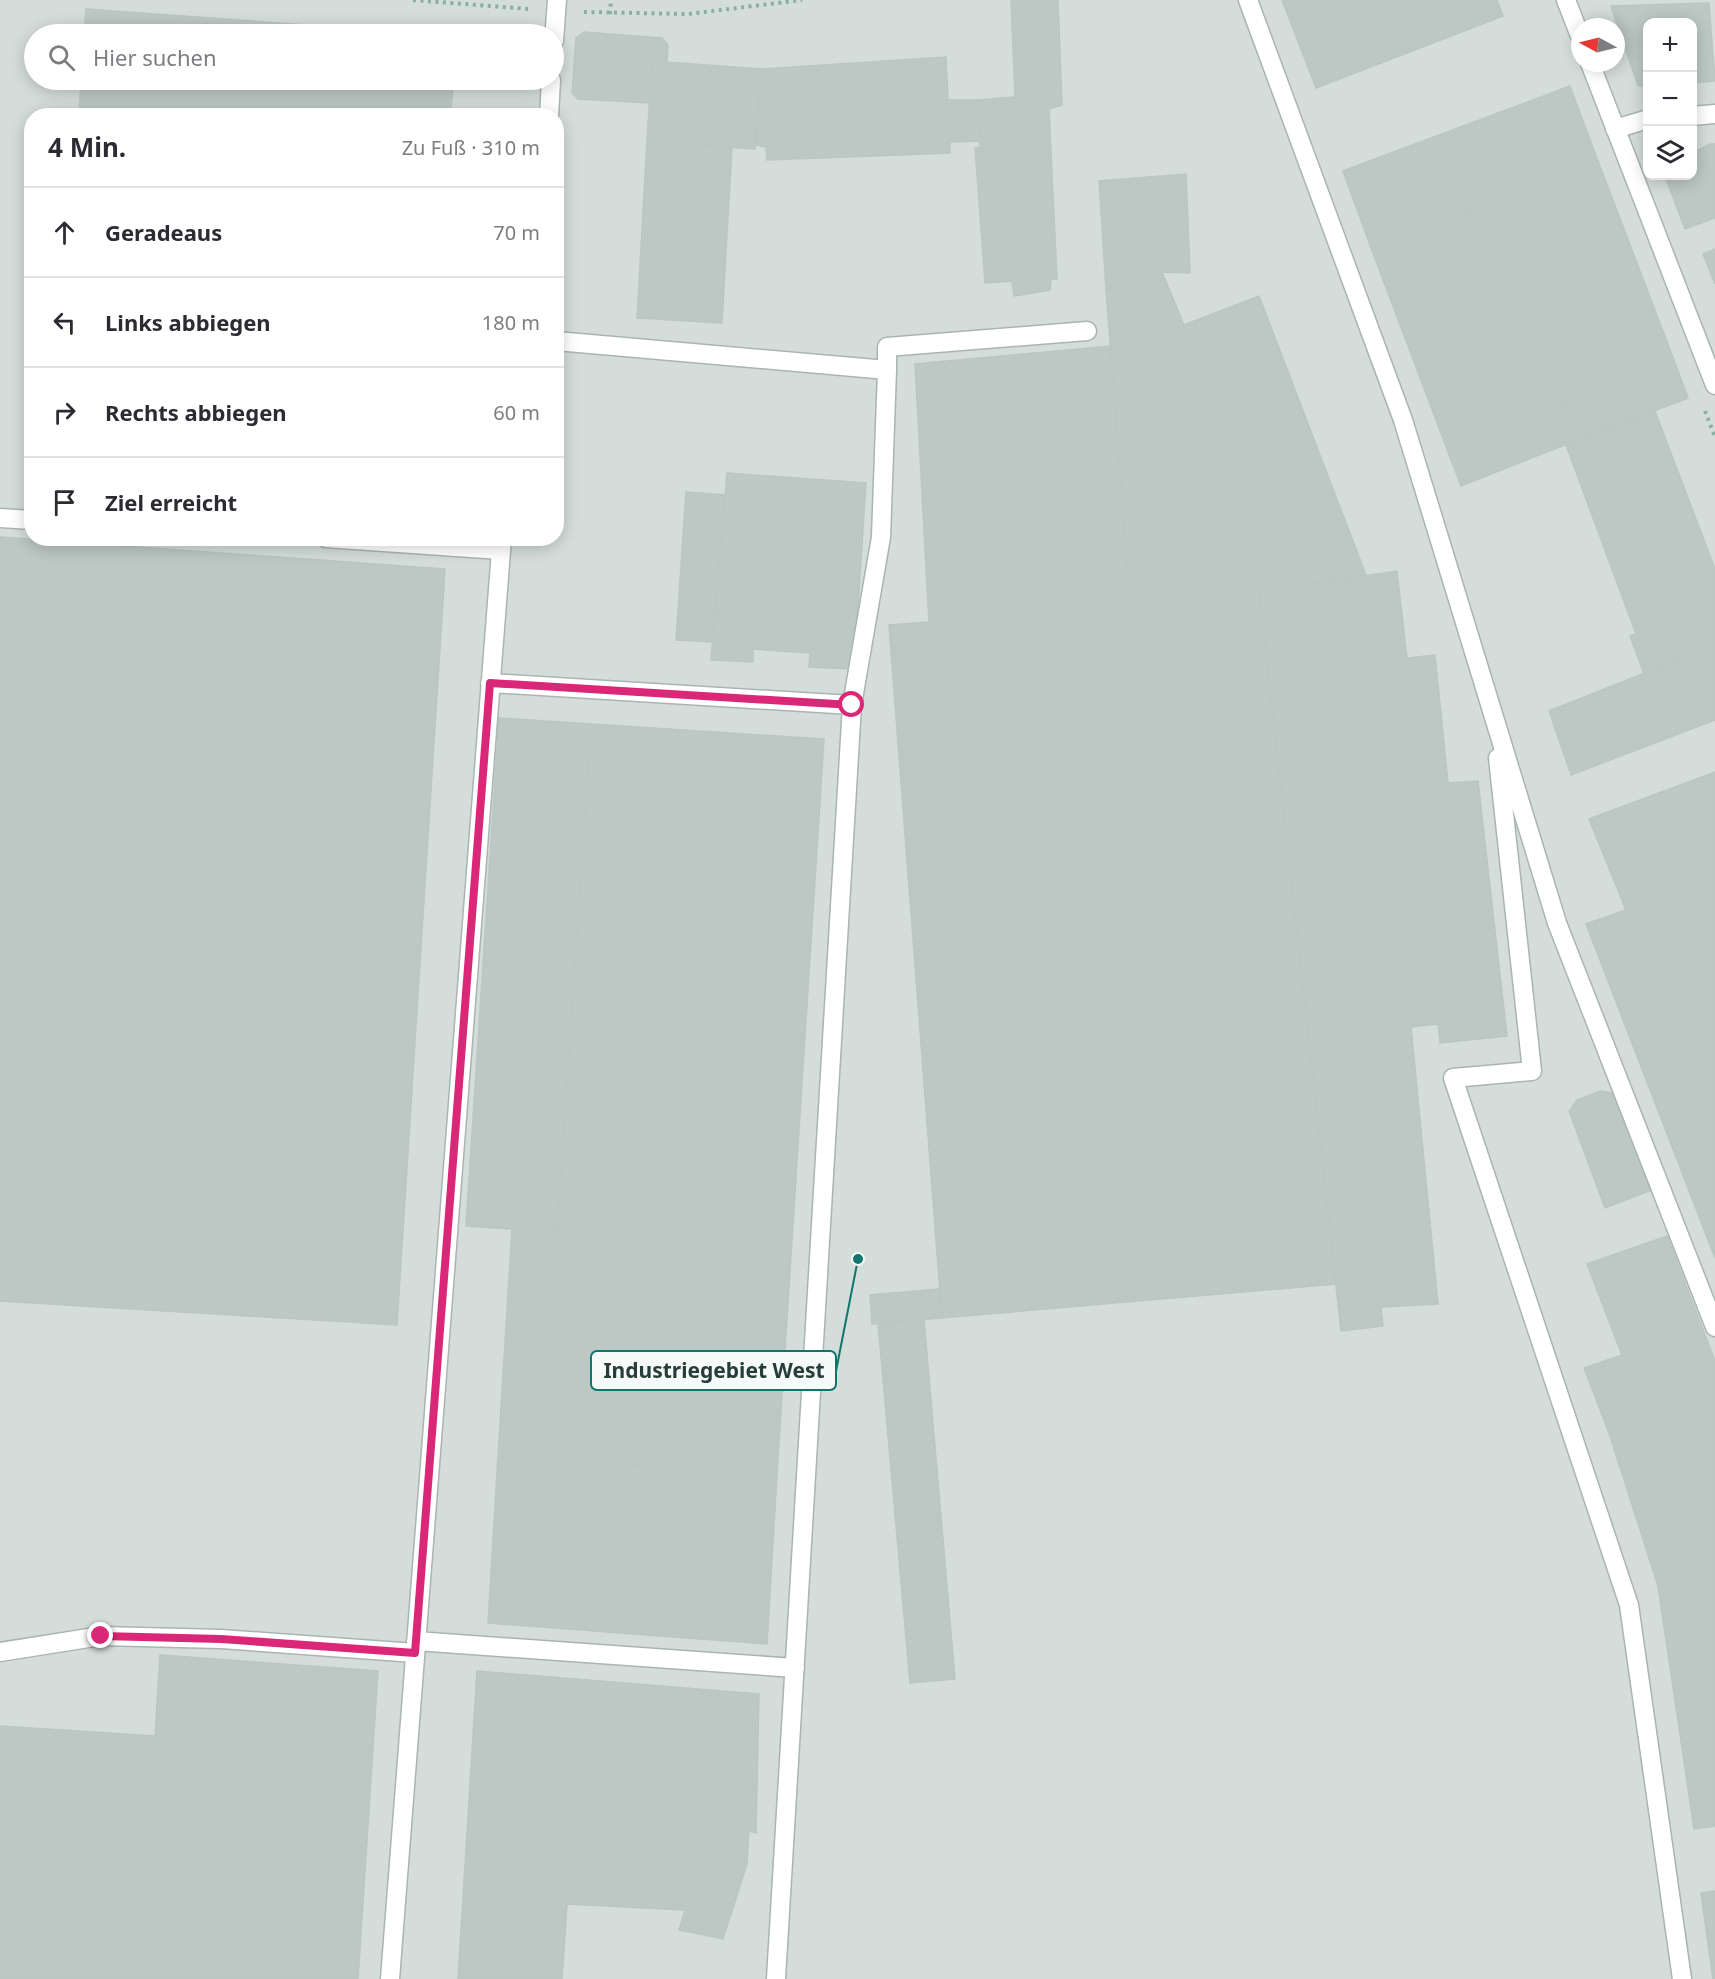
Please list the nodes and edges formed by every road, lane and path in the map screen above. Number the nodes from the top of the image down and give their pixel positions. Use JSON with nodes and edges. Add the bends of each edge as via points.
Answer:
{"nodes":[{"id":1,"x":413,"y":0,"type":"edge"},
{"id":2,"x":611,"y":0,"type":"edge"},
{"id":3,"x":802,"y":0,"type":"edge"},
{"id":4,"x":1248,"y":0,"type":"edge"},
{"id":5,"x":1566,"y":0,"type":"edge"},
{"id":6,"x":556,"y":5,"type":"edge"},
{"id":7,"x":610,"y":14,"type":"junction"},
{"id":8,"x":1573,"y":18,"type":"edge"},
{"id":9,"x":555,"y":24,"type":"edge"},
{"id":10,"x":1593,"y":72,"type":"edge"},
{"id":11,"x":550,"y":90,"type":"edge"},
{"id":12,"x":549,"y":108,"type":"edge"},
{"id":13,"x":1715,"y":114,"type":"edge"},
{"id":14,"x":1697,"y":116,"type":"edge"},
{"id":15,"x":1643,"y":120,"type":"edge"},
{"id":16,"x":1615,"y":129,"type":"junction"},
{"id":17,"x":1087,"y":331,"type":"dead end"},
{"id":18,"x":564,"y":342,"type":"edge"},
{"id":19,"x":887,"y":370,"type":"junction"},
{"id":20,"x":1715,"y":385,"type":"edge"},
{"id":21,"x":0,"y":518,"type":"edge"},
{"id":22,"x":24,"y":520,"type":"edge"},
{"id":23,"x":501,"y":546,"type":"edge"},
{"id":24,"x":490,"y":683,"type":"junction"},
{"id":25,"x":852,"y":705,"type":"junction"},
{"id":26,"x":1493,"y":713,"type":"junction"},
{"id":27,"x":1715,"y":1328,"type":"edge"},
{"id":28,"x":415,"y":1647,"type":"junction"},
{"id":29,"x":0,"y":1652,"type":"edge"},
{"id":30,"x":795,"y":1668,"type":"junction"},
{"id":31,"x":390,"y":1979,"type":"edge"},
{"id":32,"x":776,"y":1979,"type":"edge"},
{"id":33,"x":1682,"y":1979,"type":"edge"}],
"edges":[{"from":1,"to":6,"type":"path"},
{"from":2,"to":7,"type":"path"},
{"from":3,"to":7,"type":"path","via":[[688,14]]},
{"from":4,"to":26,"type":"street","via":[[1403,420]]},
{"from":5,"to":8,"type":"street"},
{"from":6,"to":7,"type":"path"},
{"from":6,"to":9,"type":"street"},
{"from":10,"to":16,"type":"street"},
{"from":11,"to":12,"type":"street"},
{"from":13,"to":14,"type":"street"},
{"from":15,"to":16,"type":"street"},
{"from":16,"to":20,"type":"street"},
{"from":17,"to":19,"type":"street","via":[[886,347]]},
{"from":18,"to":19,"type":"street"},
{"from":19,"to":25,"type":"street","via":[[881,537]]},
{"from":21,"to":22,"type":"street"},
{"from":23,"to":24,"type":"street"},
{"from":24,"to":25,"type":"street"},
{"from":24,"to":28,"type":"street"},
{"from":25,"to":30,"type":"street"},
{"from":26,"to":27,"type":"street","via":[[1557,923]]},
{"from":26,"to":33,"type":"street","via":[[1532,1071],[1453,1078],[1629,1605]]},
{"from":28,"to":29,"type":"street","via":[[101,1636]]},
{"from":28,"to":30,"type":"street"},
{"from":28,"to":31,"type":"street"},
{"from":30,"to":32,"type":"street"}]}
